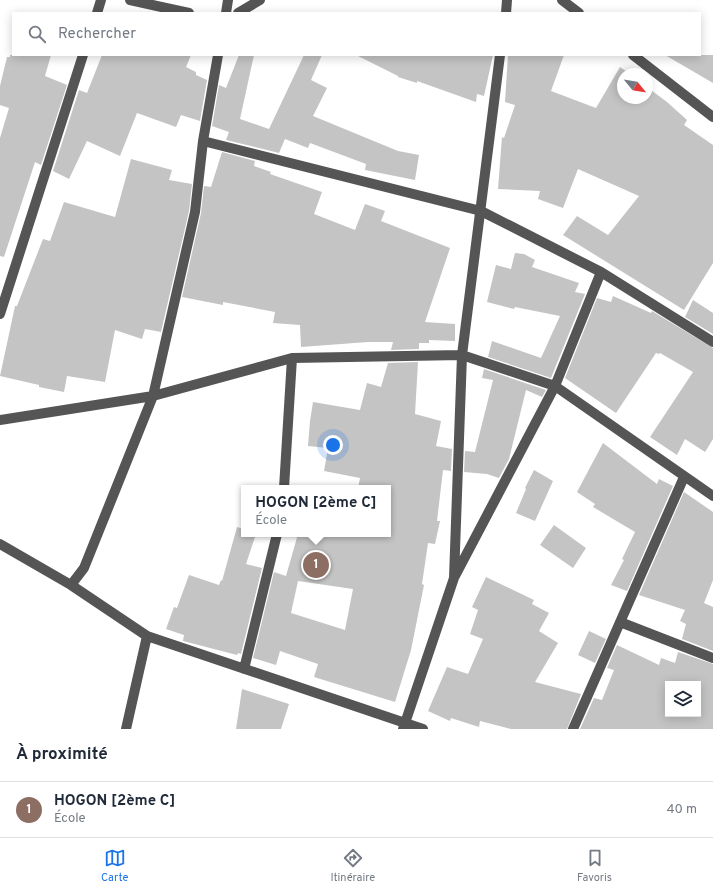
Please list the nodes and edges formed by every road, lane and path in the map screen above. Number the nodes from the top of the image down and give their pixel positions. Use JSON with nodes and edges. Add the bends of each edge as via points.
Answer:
{"nodes":[{"id":1,"x":101,"y":0,"type":"edge"},
{"id":2,"x":130,"y":0,"type":"edge"},
{"id":3,"x":228,"y":0,"type":"edge"},
{"id":4,"x":260,"y":0,"type":"edge"},
{"id":5,"x":507,"y":0,"type":"edge"},
{"id":6,"x":562,"y":0,"type":"edge"},
{"id":7,"x":97,"y":12,"type":"edge"},
{"id":8,"x":184,"y":12,"type":"edge"},
{"id":9,"x":226,"y":12,"type":"edge"},
{"id":10,"x":240,"y":12,"type":"edge"},
{"id":11,"x":506,"y":12,"type":"edge"},
{"id":12,"x":578,"y":12,"type":"edge"},
{"id":13,"x":83,"y":56,"type":"edge"},
{"id":14,"x":218,"y":56,"type":"edge"},
{"id":15,"x":500,"y":56,"type":"edge"},
{"id":16,"x":634,"y":56,"type":"edge"},
{"id":17,"x":713,"y":117,"type":"edge"},
{"id":18,"x":203,"y":141,"type":"junction"},
{"id":19,"x":481,"y":211,"type":"junction"},
{"id":20,"x":601,"y":272,"type":"junction"},
{"id":21,"x":0,"y":314,"type":"edge"},
{"id":22,"x":713,"y":342,"type":"edge"},
{"id":23,"x":462,"y":355,"type":"junction"},
{"id":24,"x":292,"y":358,"type":"junction"},
{"id":25,"x":555,"y":386,"type":"junction"},
{"id":26,"x":154,"y":396,"type":"junction"},
{"id":27,"x":0,"y":420,"type":"edge"},
{"id":28,"x":684,"y":477,"type":"junction"},
{"id":29,"x":284,"y":485,"type":"edge"},
{"id":30,"x":713,"y":496,"type":"edge"},
{"id":31,"x":276,"y":537,"type":"edge"},
{"id":32,"x":0,"y":544,"type":"edge"},
{"id":33,"x":454,"y":578,"type":"junction"},
{"id":34,"x":71,"y":585,"type":"junction"},
{"id":35,"x":620,"y":622,"type":"junction"},
{"id":36,"x":147,"y":636,"type":"junction"},
{"id":37,"x":713,"y":658,"type":"edge"},
{"id":38,"x":244,"y":669,"type":"junction"},
{"id":39,"x":404,"y":726,"type":"edge"},
{"id":40,"x":126,"y":729,"type":"edge"},
{"id":41,"x":423,"y":729,"type":"edge"},
{"id":42,"x":573,"y":729,"type":"edge"}],
"edges":[{"from":1,"to":7,"type":"street"},
{"from":2,"to":8,"type":"street"},
{"from":3,"to":9,"type":"street"},
{"from":4,"to":10,"type":"street"},
{"from":5,"to":11,"type":"street"},
{"from":6,"to":12,"type":"street"},
{"from":13,"to":21,"type":"street"},
{"from":14,"to":18,"type":"street"},
{"from":15,"to":19,"type":"street"},
{"from":16,"to":17,"type":"street"},
{"from":18,"to":19,"type":"street"},
{"from":18,"to":26,"type":"street","via":[[195,212]]},
{"from":19,"to":20,"type":"street"},
{"from":19,"to":23,"type":"street"},
{"from":20,"to":22,"type":"street"},
{"from":20,"to":25,"type":"street"},
{"from":23,"to":24,"type":"street"},
{"from":23,"to":25,"type":"street"},
{"from":23,"to":33,"type":"street"},
{"from":24,"to":26,"type":"street"},
{"from":24,"to":29,"type":"street"},
{"from":25,"to":28,"type":"street"},
{"from":25,"to":33,"type":"street"},
{"from":26,"to":27,"type":"street"},
{"from":26,"to":34,"type":"street","via":[[84,568]]},
{"from":28,"to":30,"type":"street"},
{"from":28,"to":35,"type":"street"},
{"from":31,"to":38,"type":"street"},
{"from":32,"to":34,"type":"street"},
{"from":33,"to":39,"type":"street"},
{"from":34,"to":36,"type":"street"},
{"from":35,"to":37,"type":"street"},
{"from":35,"to":42,"type":"street"},
{"from":36,"to":38,"type":"street"},
{"from":36,"to":40,"type":"street"},
{"from":38,"to":39,"type":"street"},
{"from":39,"to":41,"type":"street"}]}
